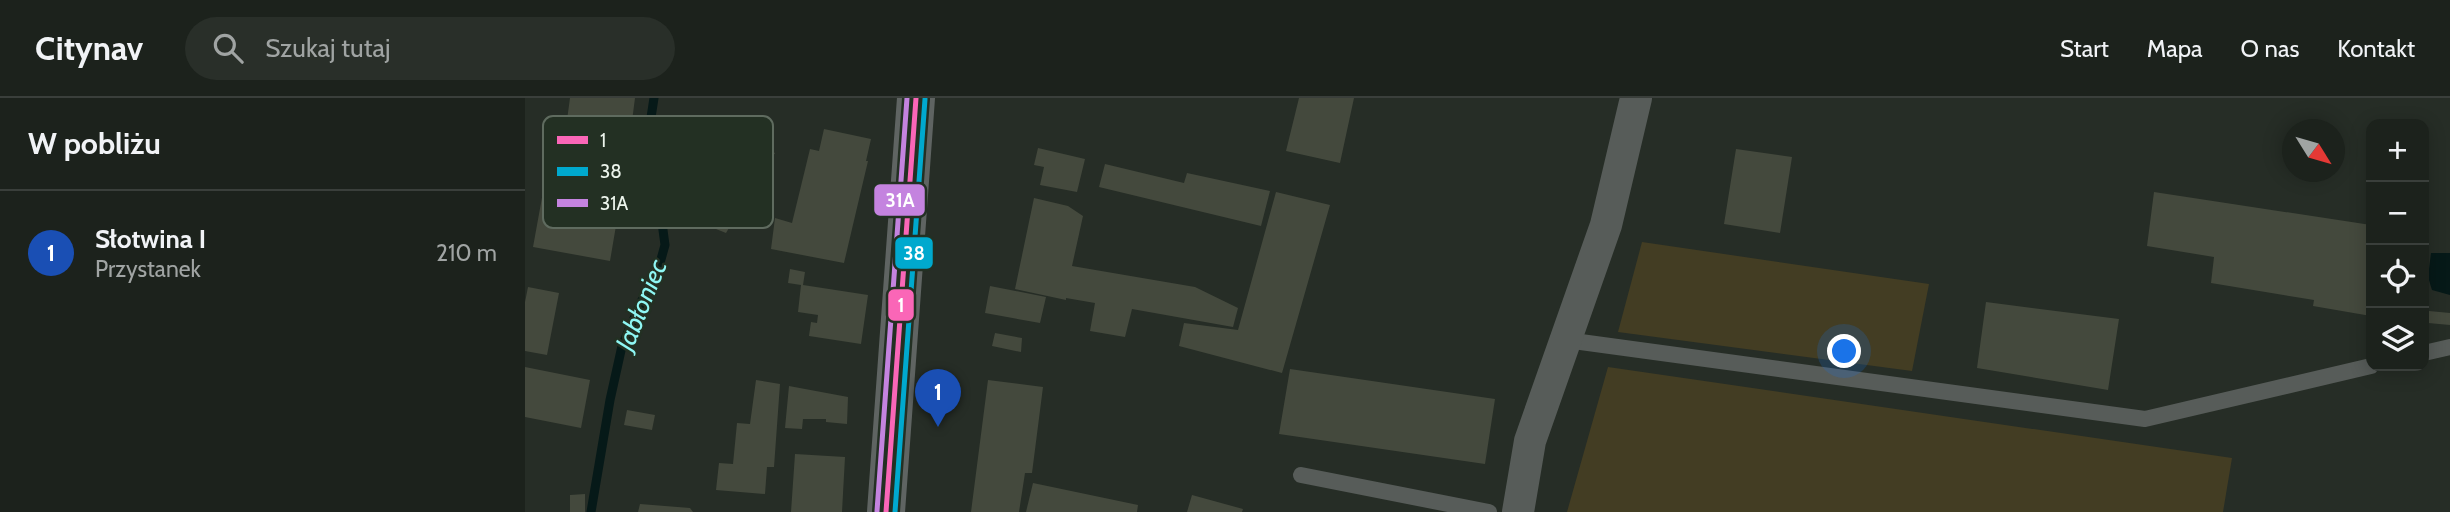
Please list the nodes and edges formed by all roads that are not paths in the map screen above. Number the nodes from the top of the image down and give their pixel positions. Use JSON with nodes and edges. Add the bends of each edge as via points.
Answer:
{"nodes":[{"id":1,"x":916,"y":98,"type":"edge"},
{"id":2,"x":1636,"y":98,"type":"edge"},
{"id":3,"x":1566,"y":340,"type":"junction"},
{"id":4,"x":2450,"y":347,"type":"edge"},
{"id":5,"x":2429,"y":352,"type":"edge"},
{"id":6,"x":2366,"y":367,"type":"edge"},
{"id":7,"x":1301,"y":475,"type":"dead end"},
{"id":8,"x":886,"y":512,"type":"edge"},
{"id":9,"x":1489,"y":512,"type":"edge"},
{"id":10,"x":1518,"y":512,"type":"edge"}],
"edges":[{"from":1,"to":8,"type":"main road"},
{"from":2,"to":3,"type":"street","via":[[1606,225]]},
{"from":3,"to":6,"type":"lane","via":[[2145,419]]},
{"from":3,"to":10,"type":"street","via":[[1530,441]]},
{"from":4,"to":5,"type":"lane"},
{"from":7,"to":9,"type":"lane"}]}
